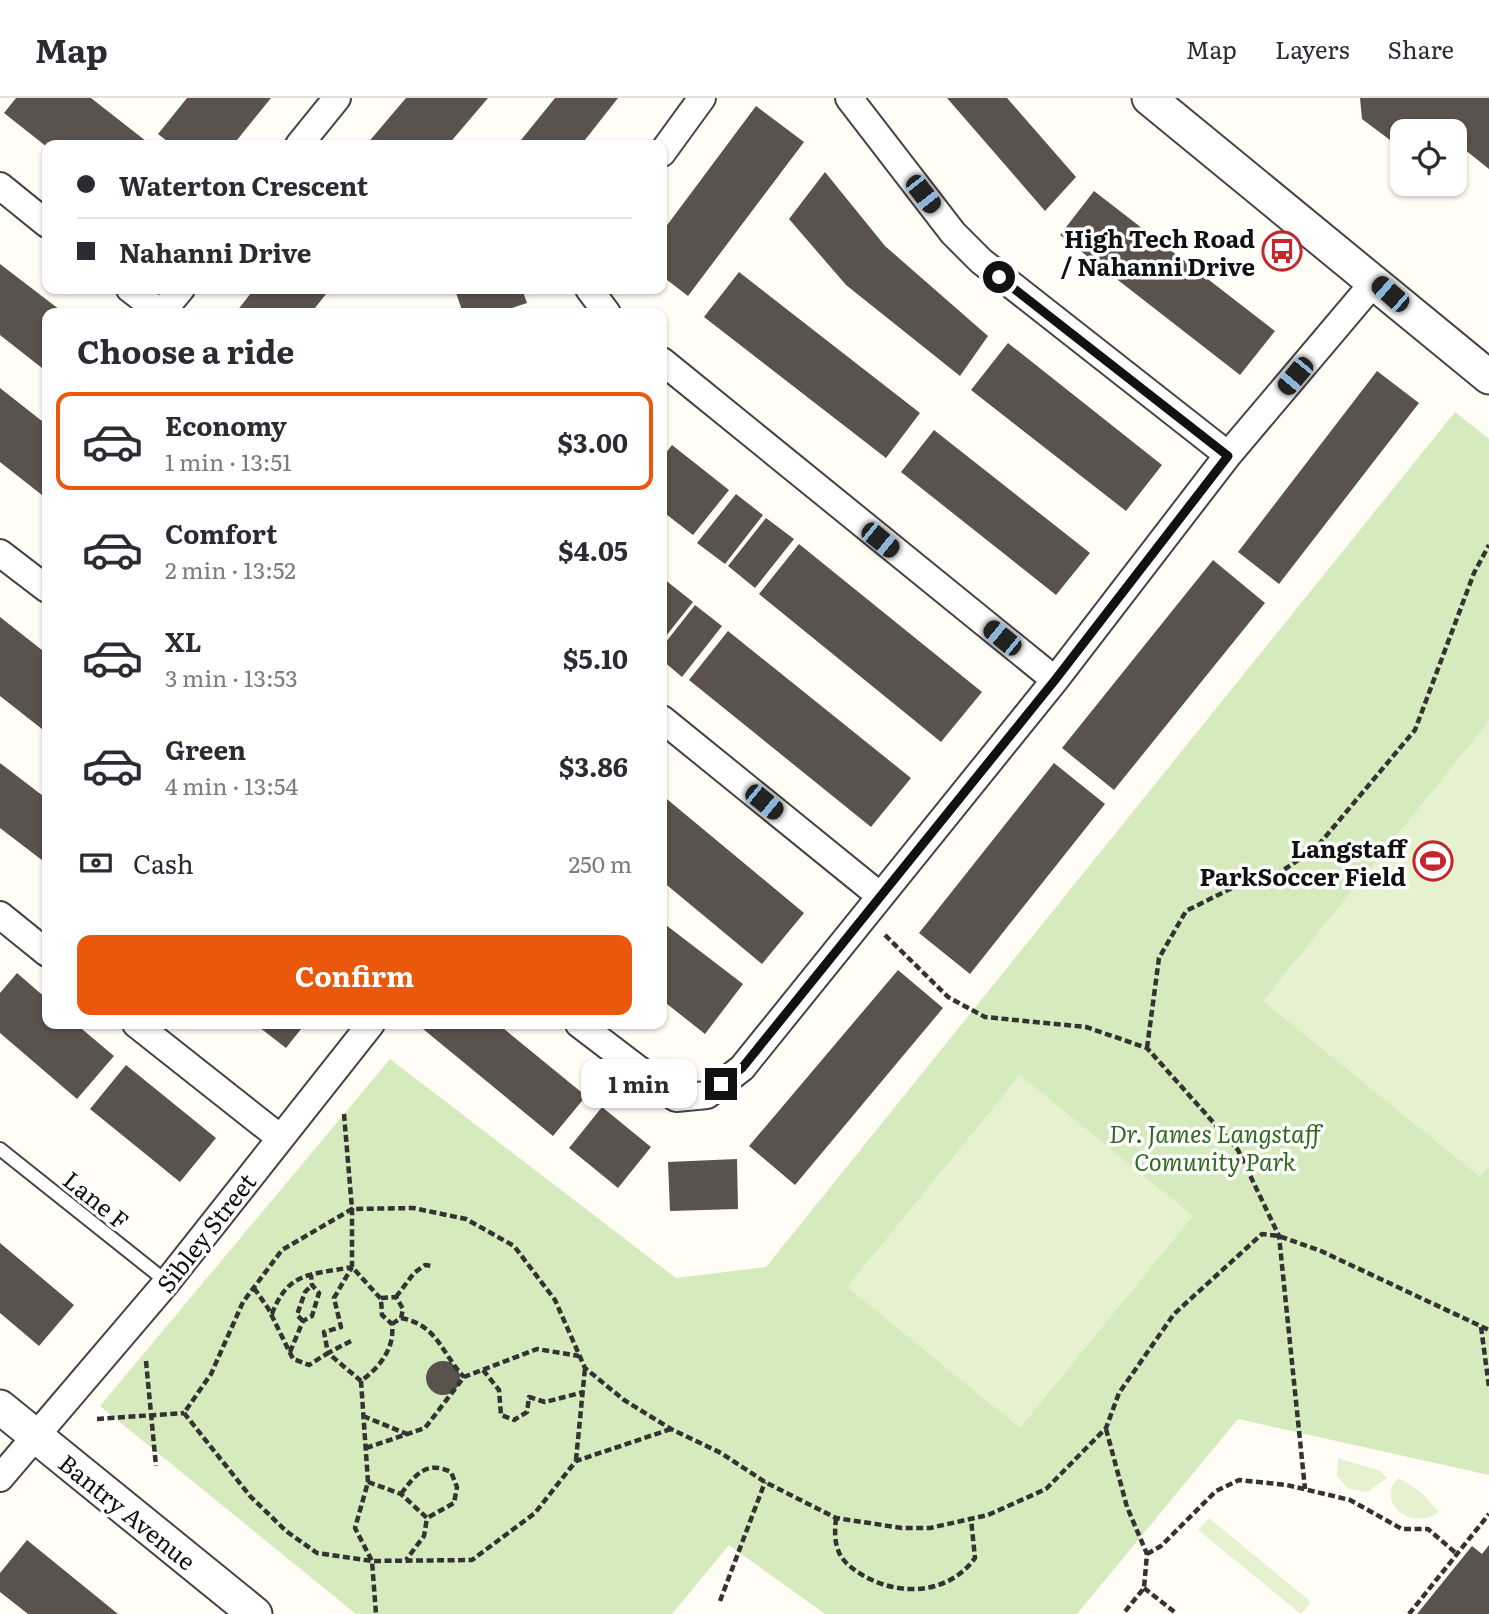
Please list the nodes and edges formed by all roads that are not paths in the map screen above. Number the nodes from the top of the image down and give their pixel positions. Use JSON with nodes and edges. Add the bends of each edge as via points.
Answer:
{"nodes":[{"id":1,"x":337,"y":98,"type":"edge"},
{"id":2,"x":702,"y":98,"type":"edge"},
{"id":3,"x":849,"y":98,"type":"edge"},
{"id":4,"x":1164,"y":102,"type":"edge"},
{"id":5,"x":303,"y":140,"type":"edge"},
{"id":6,"x":667,"y":146,"type":"edge"},
{"id":7,"x":0,"y":186,"type":"edge"},
{"id":8,"x":42,"y":219,"type":"edge"},
{"id":9,"x":1375,"y":281,"type":"junction"},
{"id":10,"x":136,"y":294,"type":"edge"},
{"id":11,"x":177,"y":294,"type":"edge"},
{"id":12,"x":155,"y":308,"type":"edge"},
{"id":13,"x":165,"y":308,"type":"edge"},
{"id":14,"x":667,"y":364,"type":"edge"},
{"id":15,"x":1489,"y":377,"type":"edge"},
{"id":16,"x":1228,"y":456,"type":"junction"},
{"id":17,"x":0,"y":553,"type":"edge"},
{"id":18,"x":42,"y":585,"type":"edge"},
{"id":19,"x":1055,"y":680,"type":"junction"},
{"id":20,"x":667,"y":723,"type":"edge"},
{"id":21,"x":878,"y":895,"type":"junction"},
{"id":22,"x":0,"y":915,"type":"edge"},
{"id":23,"x":42,"y":949,"type":"edge"},
{"id":24,"x":142,"y":1029,"type":"edge"},
{"id":25,"x":367,"y":1029,"type":"edge"},
{"id":26,"x":586,"y":1029,"type":"edge"},
{"id":27,"x":279,"y":1137,"type":"junction"},
{"id":28,"x":0,"y":1149,"type":"edge"},
{"id":29,"x":167,"y":1282,"type":"junction"},
{"id":30,"x":0,"y":1407,"type":"edge"},
{"id":31,"x":35,"y":1435,"type":"junction"},
{"id":32,"x":0,"y":1478,"type":"edge"},
{"id":33,"x":255,"y":1614,"type":"edge"}],
"edges":[{"from":1,"to":5,"type":"street"},
{"from":2,"to":6,"type":"street"},
{"from":3,"to":16,"type":"street","via":[[953,233],[981,261]]},
{"from":4,"to":9,"type":"street"},
{"from":7,"to":8,"type":"street"},
{"from":9,"to":15,"type":"street"},
{"from":9,"to":16,"type":"street"},
{"from":10,"to":12,"type":"street"},
{"from":11,"to":13,"type":"street"},
{"from":14,"to":19,"type":"street"},
{"from":16,"to":19,"type":"street"},
{"from":17,"to":18,"type":"street"},
{"from":19,"to":21,"type":"street"},
{"from":20,"to":21,"type":"street"},
{"from":21,"to":26,"type":"street","via":[[742,1068],[707,1096],[676,1098]]},
{"from":22,"to":23,"type":"street"},
{"from":24,"to":27,"type":"street"},
{"from":25,"to":27,"type":"street","name":"Sibley Street"},
{"from":27,"to":29,"type":"street","name":"Sibley Street"},
{"from":28,"to":29,"type":"lane","name":"Lane F"},
{"from":29,"to":31,"type":"street","name":"Sibley Street"},
{"from":30,"to":31,"type":"street","name":"Bantry Avenue"},
{"from":31,"to":32,"type":"street","name":"Sibley Street"},
{"from":31,"to":33,"type":"street","name":"Bantry Avenue"}]}
